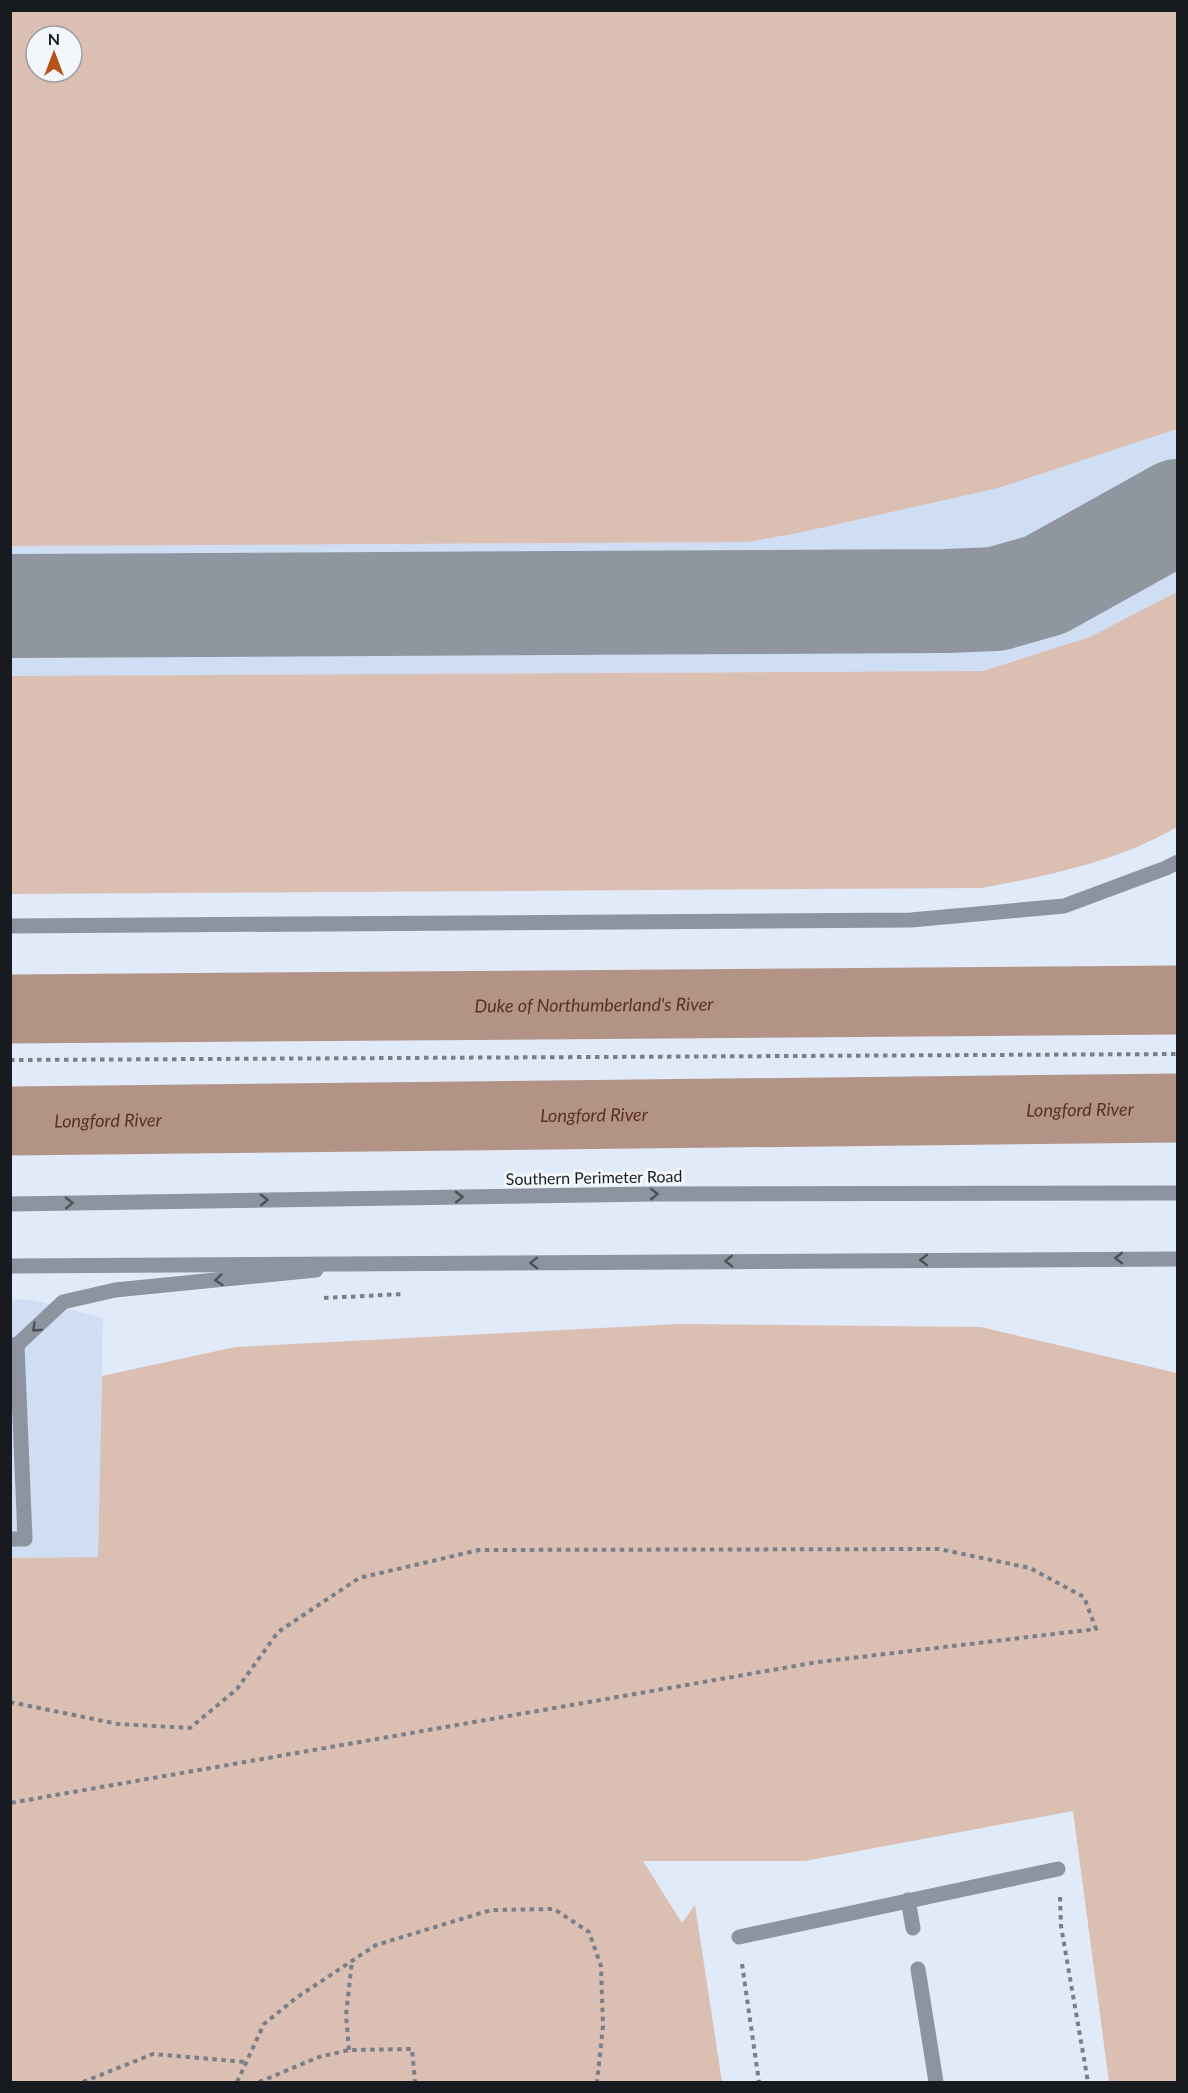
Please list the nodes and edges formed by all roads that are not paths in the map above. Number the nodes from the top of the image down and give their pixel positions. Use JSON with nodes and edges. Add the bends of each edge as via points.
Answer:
{"nodes":[{"id":1,"x":1178,"y":862,"type":"edge"},
{"id":2,"x":10,"y":926,"type":"edge"},
{"id":3,"x":1178,"y":1193,"type":"edge"},
{"id":4,"x":10,"y":1204,"type":"edge"},
{"id":5,"x":1178,"y":1259,"type":"edge"},
{"id":6,"x":360,"y":1265,"type":"junction"},
{"id":7,"x":10,"y":1266,"type":"edge"},
{"id":8,"x":14,"y":1345,"type":"edge"},
{"id":9,"x":10,"y":1539,"type":"edge"},
{"id":10,"x":1058,"y":1869,"type":"road end"},
{"id":11,"x":908,"y":1900,"type":"junction"},
{"id":12,"x":913,"y":1928,"type":"dead end"},
{"id":13,"x":739,"y":1937,"type":"road end"},
{"id":14,"x":918,"y":1969,"type":"dead end"},
{"id":15,"x":936,"y":2082,"type":"edge"}],
"edges":[{"from":1,"to":2,"type":"street","via":[[1064,906],[911,920]]},
{"from":4,"to":3,"type":"street","name":"Southern Perimeter Road","one_way":true,"via":[[655,1194]]},
{"from":5,"to":6,"type":"street","one_way":true},
{"from":6,"to":7,"type":"street"},
{"from":6,"to":8,"type":"street","one_way":true,"via":[[115,1290],[74,1299],[63,1302]]},
{"from":8,"to":9,"type":"street","via":[[25,1539]]},
{"from":10,"to":11,"type":"street"},
{"from":11,"to":12,"type":"street"},
{"from":11,"to":13,"type":"street"},
{"from":14,"to":15,"type":"street"}]}
